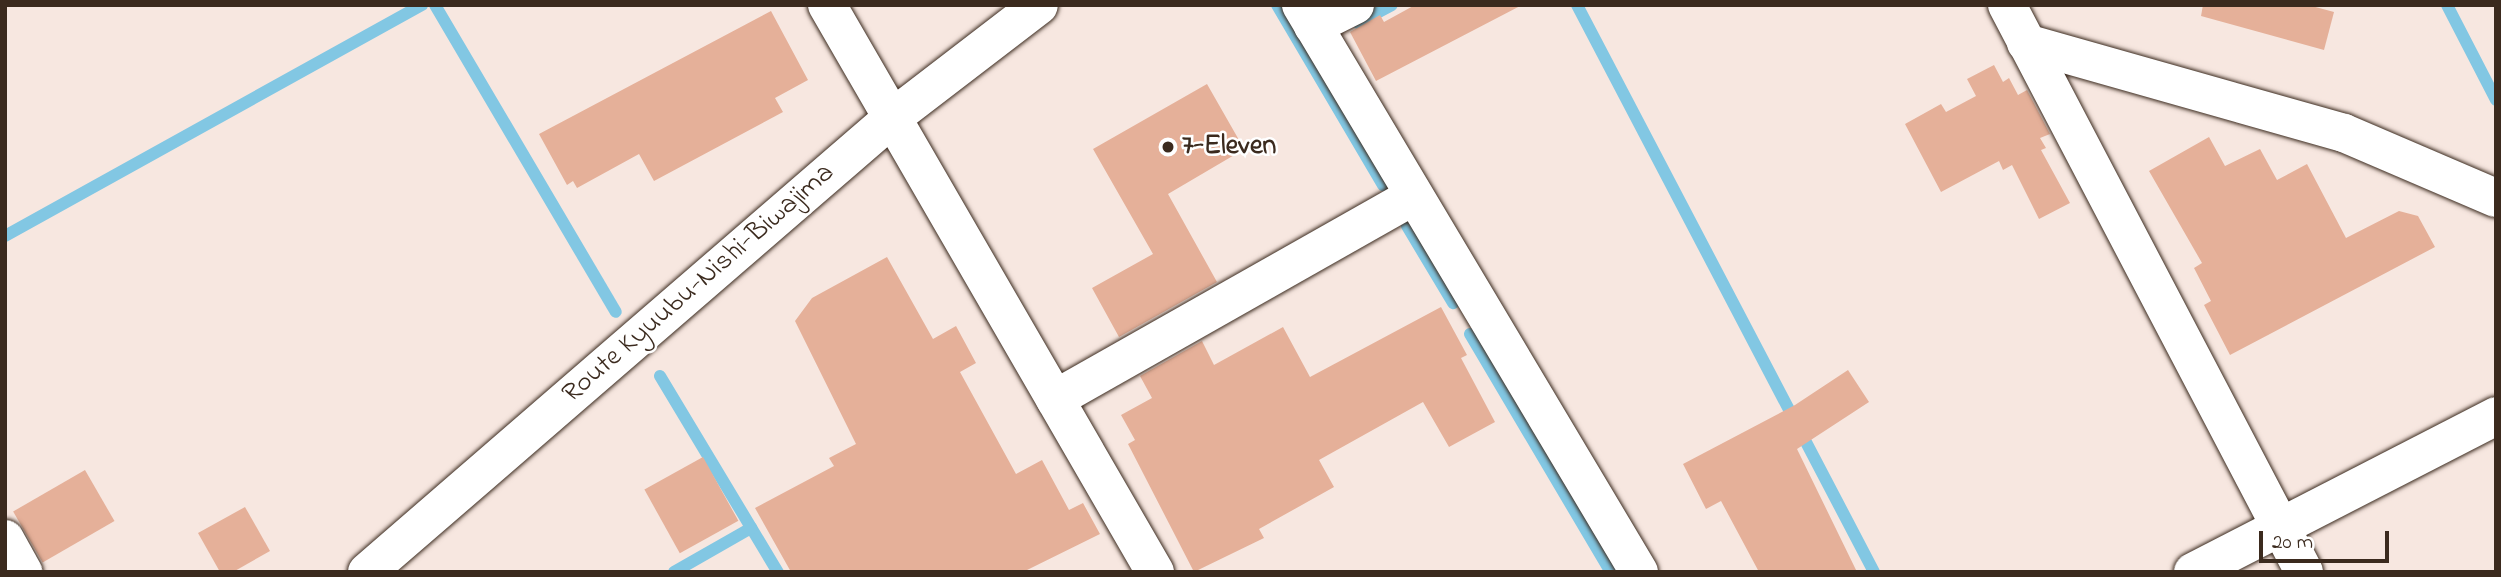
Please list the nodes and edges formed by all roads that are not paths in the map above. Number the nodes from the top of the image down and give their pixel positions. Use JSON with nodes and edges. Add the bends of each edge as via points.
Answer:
{"nodes":[{"id":1,"x":827,"y":5,"type":"edge"},
{"id":2,"x":1039,"y":5,"type":"edge"},
{"id":3,"x":1354,"y":5,"type":"edge"},
{"id":4,"x":2007,"y":5,"type":"edge"},
{"id":5,"x":1307,"y":16,"type":"edge"},
{"id":6,"x":2026,"y":43,"type":"junction"},
{"id":7,"x":892,"y":118,"type":"junction"},
{"id":8,"x":1412,"y":197,"type":"junction"},
{"id":9,"x":2496,"y":198,"type":"edge"},
{"id":10,"x":1055,"y":399,"type":"junction"},
{"id":11,"x":2496,"y":416,"type":"edge"},
{"id":12,"x":2281,"y":527,"type":"junction"},
{"id":13,"x":366,"y":572,"type":"edge"},
{"id":14,"x":1155,"y":572,"type":"edge"},
{"id":15,"x":1639,"y":572,"type":"edge"},
{"id":16,"x":2193,"y":572,"type":"edge"},
{"id":17,"x":2304,"y":572,"type":"edge"}],
"edges":[{"from":1,"to":7,"type":"street"},
{"from":2,"to":7,"type":"street","name":"Route Kyuubu-Nishi-Biwajima"},
{"from":3,"to":5,"type":"street"},
{"from":4,"to":6,"type":"street"},
{"from":5,"to":8,"type":"street"},
{"from":6,"to":9,"type":"street","via":[[2344,133]]},
{"from":6,"to":12,"type":"street"},
{"from":7,"to":10,"type":"street"},
{"from":7,"to":13,"type":"street","name":"Route Kyuubu-Nishi-Biwajima"},
{"from":8,"to":10,"type":"street"},
{"from":8,"to":15,"type":"street"},
{"from":10,"to":14,"type":"street"},
{"from":11,"to":12,"type":"street"},
{"from":12,"to":16,"type":"street"},
{"from":12,"to":17,"type":"street"}]}
